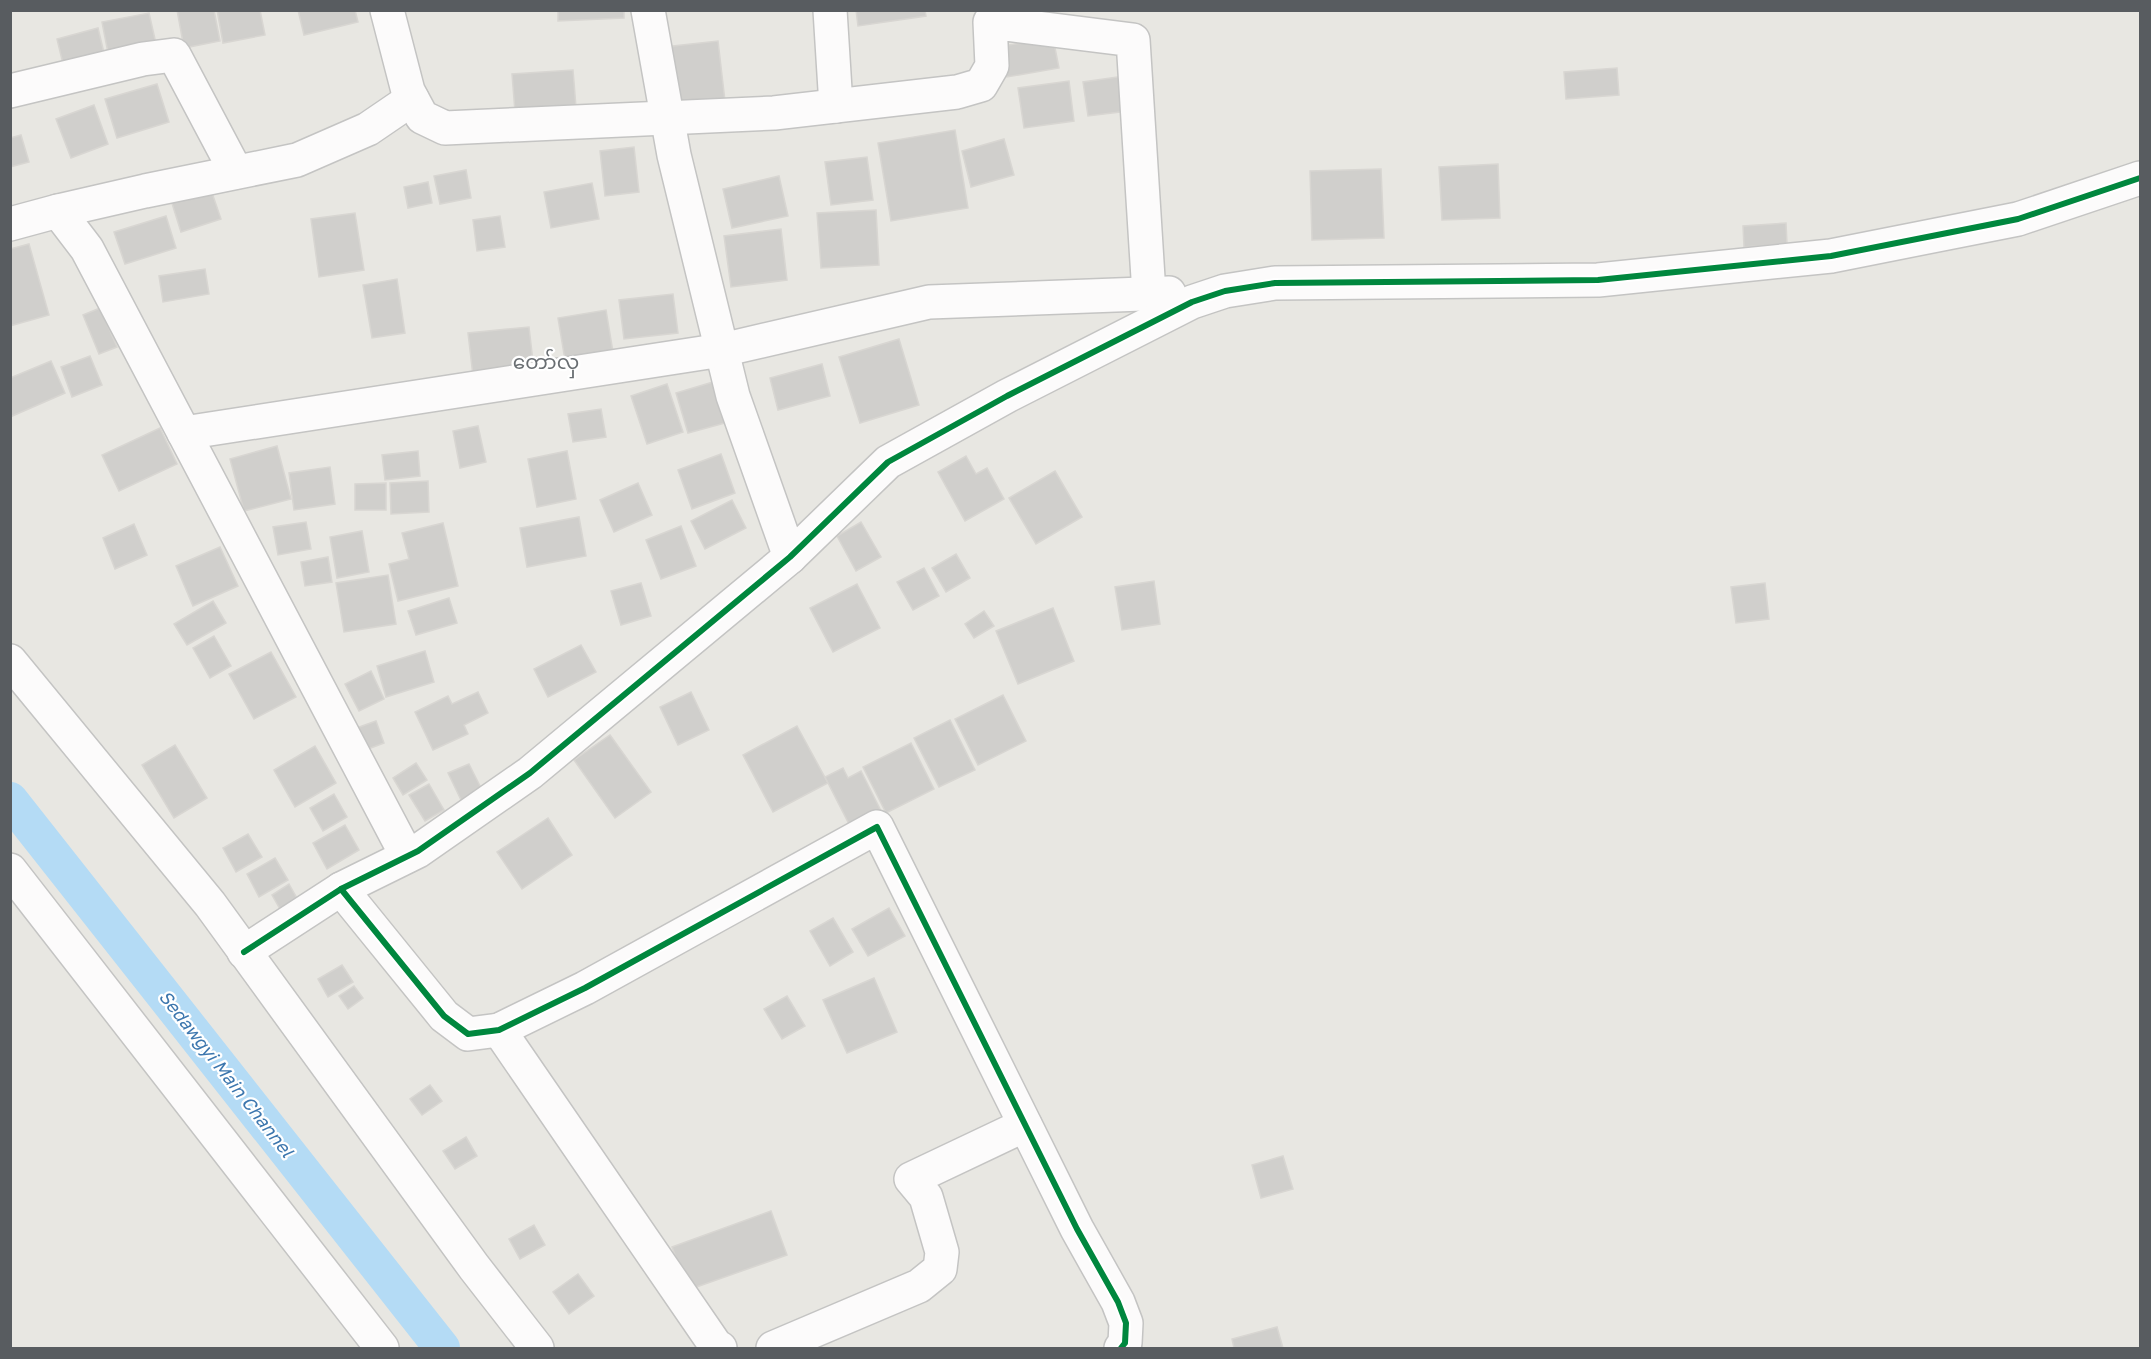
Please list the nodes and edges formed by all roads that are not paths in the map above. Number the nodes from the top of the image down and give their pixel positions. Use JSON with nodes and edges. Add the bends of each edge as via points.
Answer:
{"nodes":[{"id":1,"x":387,"y":10,"type":"edge"},
{"id":2,"x":648,"y":10,"type":"edge"},
{"id":3,"x":830,"y":10,"type":"edge"},
{"id":4,"x":10,"y":91,"type":"edge"},
{"id":5,"x":412,"y":99,"type":"junction"},
{"id":6,"x":836,"y":106,"type":"junction"},
{"id":7,"x":666,"y":119,"type":"junction"},
{"id":8,"x":236,"y":172,"type":"junction"},
{"id":9,"x":2140,"y":178,"type":"edge"},
{"id":10,"x":58,"y":212,"type":"junction"},
{"id":11,"x":10,"y":224,"type":"edge"},
{"id":12,"x":1225,"y":291,"type":"junction"},
{"id":13,"x":1149,"y":294,"type":"junction"},
{"id":14,"x":722,"y":350,"type":"junction"},
{"id":15,"x":184,"y":433,"type":"junction"},
{"id":16,"x":790,"y":557,"type":"junction"},
{"id":17,"x":10,"y":661,"type":"edge"},
{"id":18,"x":407,"y":856,"type":"junction"},
{"id":19,"x":10,"y":870,"type":"edge"},
{"id":20,"x":341,"y":889,"type":"junction"},
{"id":21,"x":244,"y":952,"type":"junction"},
{"id":22,"x":499,"y":1030,"type":"junction"},
{"id":23,"x":1025,"y":1125,"type":"junction"},
{"id":24,"x":382,"y":1348,"type":"edge"},
{"id":25,"x":537,"y":1348,"type":"edge"},
{"id":26,"x":718,"y":1348,"type":"edge"},
{"id":27,"x":773,"y":1348,"type":"edge"},
{"id":28,"x":1121,"y":1348,"type":"edge"}],
"edges":[{"from":1,"to":5,"type":"street"},
{"from":2,"to":7,"type":"street"},
{"from":3,"to":6,"type":"street"},
{"from":4,"to":8,"type":"street","via":[[174,55]]},
{"from":5,"to":7,"type":"street","via":[[422,117],[445,128]]},
{"from":5,"to":8,"type":"street","via":[[368,129],[297,160]]},
{"from":6,"to":7,"type":"street"},
{"from":6,"to":13,"type":"street","via":[[957,92],[981,85],[992,66],[990,22],[1133,40]]},
{"from":7,"to":14,"type":"street"},
{"from":8,"to":10,"type":"street"},
{"from":9,"to":12,"type":"street","via":[[2018,219],[1832,256],[1598,280],[1275,283]]},
{"from":10,"to":11,"type":"street"},
{"from":10,"to":15,"type":"street","via":[[87,249]]},
{"from":12,"to":13,"type":"street"},
{"from":12,"to":16,"type":"street","via":[[1192,302],[888,462]]},
{"from":13,"to":14,"type":"street","via":[[929,302]]},
{"from":14,"to":15,"type":"street"},
{"from":14,"to":16,"type":"street","via":[[733,396]]},
{"from":15,"to":18,"type":"street"},
{"from":16,"to":18,"type":"street","via":[[530,773]]},
{"from":17,"to":21,"type":"street","via":[[210,904]]},
{"from":18,"to":20,"type":"street"},
{"from":19,"to":24,"type":"street"},
{"from":20,"to":21,"type":"street"},
{"from":20,"to":22,"type":"street","via":[[444,1016],[468,1034]]},
{"from":21,"to":25,"type":"street"},
{"from":22,"to":23,"type":"street","via":[[585,988],[877,827]]},
{"from":22,"to":26,"type":"street"},
{"from":23,"to":27,"type":"street","via":[[911,1179],[926,1197],[942,1252],[940,1269],[919,1286]]},
{"from":23,"to":28,"type":"street","via":[[1118,1302],[1126,1323]]}]}
